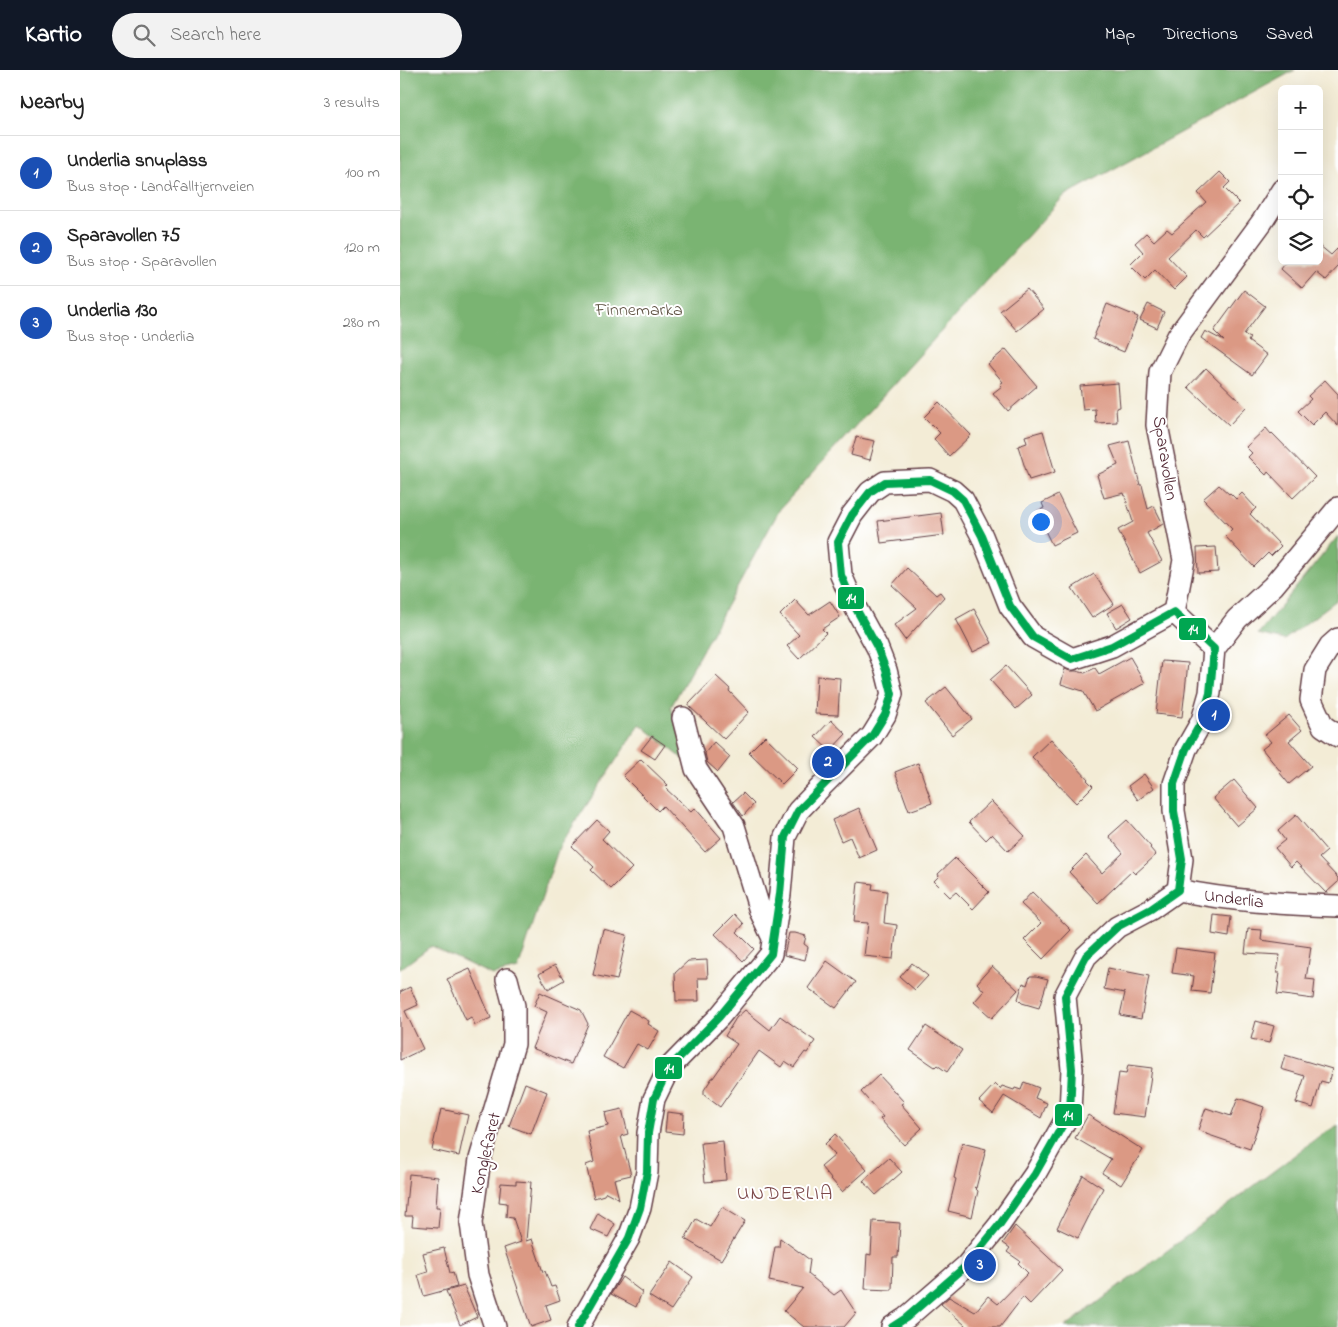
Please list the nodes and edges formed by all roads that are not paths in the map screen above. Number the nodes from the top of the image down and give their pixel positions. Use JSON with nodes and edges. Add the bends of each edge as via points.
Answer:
{"nodes":[{"id":1,"x":1278,"y":196,"type":"edge"},
{"id":2,"x":1338,"y":508,"type":"edge"},
{"id":3,"x":1174,"y":612,"type":"junction"},
{"id":4,"x":1338,"y":639,"type":"edge"},
{"id":5,"x":1214,"y":649,"type":"junction"},
{"id":6,"x":683,"y":718,"type":"dead end"},
{"id":7,"x":1338,"y":736,"type":"edge"},
{"id":8,"x":1178,"y":890,"type":"junction"},
{"id":9,"x":1338,"y":906,"type":"edge"},
{"id":10,"x":773,"y":938,"type":"junction"},
{"id":11,"x":507,"y":979,"type":"dead end"},
{"id":12,"x":495,"y":1327,"type":"edge"},
{"id":13,"x":578,"y":1327,"type":"edge"},
{"id":14,"x":892,"y":1327,"type":"edge"}],
"edges":[{"from":1,"to":3,"type":"street","name":"Sparavollen","via":[[1178,336],[1160,372],[1157,425],[1184,560]]},
{"from":2,"to":5,"type":"street","via":[[1273,586],[1237,619]]},
{"from":3,"to":5,"type":"street"},
{"from":3,"to":10,"type":"street","via":[[1112,646],[1072,658],[1033,637],[1010,606],[982,536],[963,500],[953,491],[930,480],[885,482],[870,492],[838,542],[841,575],[877,647],[892,694],[885,715],[872,736],[798,811],[785,837]]},
{"from":4,"to":7,"type":"street","via":[[1315,670],[1311,700],[1323,726]]},
{"from":5,"to":8,"type":"street","via":[[1210,693],[1202,721],[1186,749],[1174,784],[1174,811],[1182,859]]},
{"from":6,"to":10,"type":"street","via":[[696,769],[734,826],[760,911]]},
{"from":8,"to":9,"type":"street","name":"Underlia","via":[[1236,900]]},
{"from":8,"to":14,"type":"street","via":[[1117,927],[1086,956],[1065,996],[1072,1069],[1070,1112],[1035,1174],[966,1266]]},
{"from":10,"to":13,"type":"street","via":[[770,954],[719,1017],[669,1068],[654,1099],[640,1208],[629,1238]]},
{"from":11,"to":12,"type":"street","name":"Konglefaret","via":[[514,1006],[514,1044],[480,1159],[471,1223],[478,1275]]}]}
